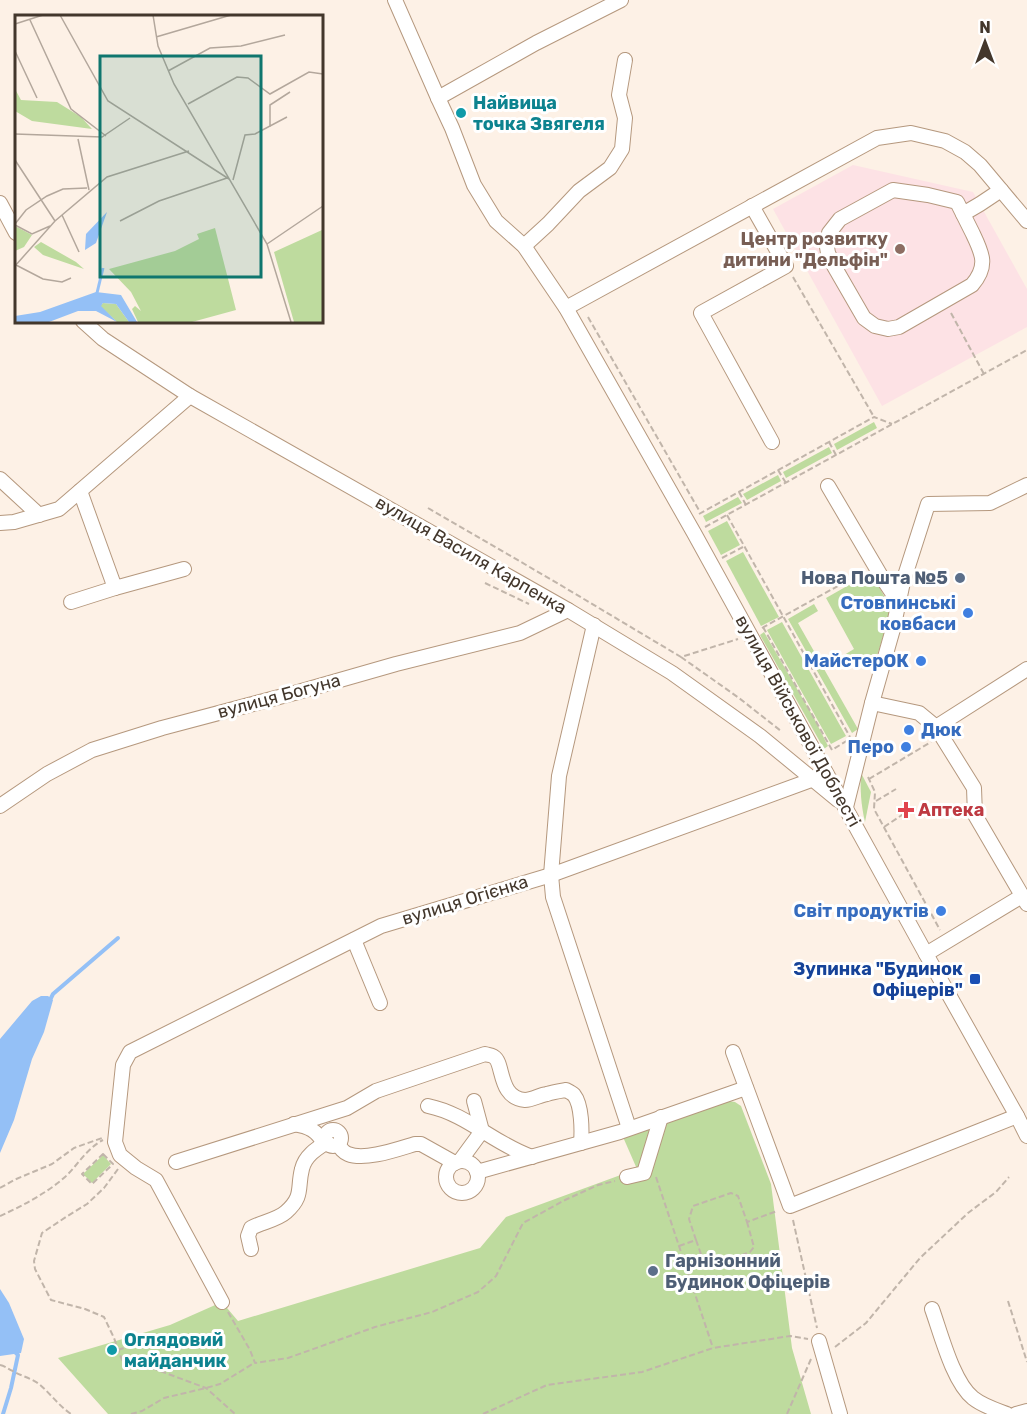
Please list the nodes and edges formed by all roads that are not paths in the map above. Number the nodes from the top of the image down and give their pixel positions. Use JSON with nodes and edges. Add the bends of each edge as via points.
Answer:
{"nodes":[{"id":1,"x":395,"y":0,"type":"edge"},
{"id":2,"x":621,"y":0,"type":"edge"},
{"id":3,"x":624,"y":60,"type":"dead end"},
{"id":4,"x":438,"y":98,"type":"junction"},
{"id":5,"x":1001,"y":190,"type":"junction"},
{"id":6,"x":0,"y":202,"type":"edge"},
{"id":7,"x":752,"y":206,"type":"junction"},
{"id":8,"x":963,"y":214,"type":"junction"},
{"id":9,"x":1027,"y":221,"type":"edge"},
{"id":10,"x":15,"y":231,"type":"edge"},
{"id":11,"x":524,"y":246,"type":"junction"},
{"id":12,"x":566,"y":308,"type":"junction"},
{"id":13,"x":84,"y":322,"type":"edge"},
{"id":14,"x":190,"y":396,"type":"junction"},
{"id":15,"x":772,"y":442,"type":"dead end"},
{"id":16,"x":0,"y":479,"type":"edge"},
{"id":17,"x":1027,"y":485,"type":"edge"},
{"id":18,"x":828,"y":486,"type":"dead end"},
{"id":19,"x":80,"y":491,"type":"junction"},
{"id":20,"x":39,"y":515,"type":"junction"},
{"id":21,"x":0,"y":523,"type":"edge"},
{"id":22,"x":184,"y":569,"type":"dead end"},
{"id":23,"x":115,"y":588,"type":"junction"},
{"id":24,"x":71,"y":602,"type":"dead end"},
{"id":25,"x":899,"y":603,"type":"junction"},
{"id":26,"x":568,"y":610,"type":"junction"},
{"id":27,"x":594,"y":625,"type":"junction"},
{"id":28,"x":1027,"y":669,"type":"edge"},
{"id":29,"x":872,"y":703,"type":"junction"},
{"id":30,"x":939,"y":732,"type":"junction"},
{"id":31,"x":814,"y":779,"type":"junction"},
{"id":32,"x":0,"y":806,"type":"edge"},
{"id":33,"x":846,"y":807,"type":"junction"},
{"id":34,"x":551,"y":874,"type":"junction"},
{"id":35,"x":1025,"y":900,"type":"edge"},
{"id":36,"x":354,"y":940,"type":"junction"},
{"id":37,"x":926,"y":954,"type":"junction"},
{"id":38,"x":380,"y":1003,"type":"dead end"},
{"id":39,"x":733,"y":1052,"type":"dead end"},
{"id":40,"x":746,"y":1088,"type":"junction"},
{"id":41,"x":474,"y":1101,"type":"dead end"},
{"id":42,"x":428,"y":1106,"type":"dead end"},
{"id":43,"x":346,"y":1108,"type":"junction"},
{"id":44,"x":1017,"y":1116,"type":"junction"},
{"id":45,"x":662,"y":1117,"type":"junction"},
{"id":46,"x":294,"y":1124,"type":"junction"},
{"id":47,"x":629,"y":1128,"type":"junction"},
{"id":48,"x":482,"y":1131,"type":"junction"},
{"id":49,"x":1027,"y":1136,"type":"edge"},
{"id":50,"x":330,"y":1140,"type":"junction"},
{"id":51,"x":581,"y":1143,"type":"junction"},
{"id":52,"x":532,"y":1157,"type":"junction"},
{"id":53,"x":176,"y":1162,"type":"dead end"},
{"id":54,"x":457,"y":1162,"type":"junction"},
{"id":55,"x":477,"y":1172,"type":"junction"},
{"id":56,"x":627,"y":1178,"type":"road end"},
{"id":57,"x":251,"y":1249,"type":"dead end"},
{"id":58,"x":222,"y":1302,"type":"road end"},
{"id":59,"x":932,"y":1309,"type":"dead end"},
{"id":60,"x":819,"y":1341,"type":"road end"},
{"id":61,"x":1027,"y":1411,"type":"edge"},
{"id":62,"x":840,"y":1414,"type":"edge"},
{"id":63,"x":1007,"y":1414,"type":"edge"},
{"id":64,"x":1016,"y":1414,"type":"edge"}],
"edges":[{"from":1,"to":4,"type":"street","name":"вулиця Військової Доблесті"},
{"from":2,"to":4,"type":"street"},
{"from":3,"to":11,"type":"street","via":[[619,95],[625,118],[622,149],[610,168],[579,191]]},
{"from":4,"to":11,"type":"street","name":"вулиця Військової Доблесті","via":[[474,185],[496,221]]},
{"from":5,"to":7,"type":"street","via":[[965,152],[945,141],[911,133],[877,138]]},
{"from":5,"to":8,"type":"street"},
{"from":5,"to":9,"type":"street"},
{"from":6,"to":10,"type":"street"},
{"from":7,"to":12,"type":"street"},
{"from":7,"to":15,"type":"street","via":[[786,266],[701,313]]},
{"from":8,"to":8,"type":"street","via":[[983,263],[972,285],[899,327],[875,326],[864,318],[828,254],[829,233],[840,219],[893,190],[957,202]]},
{"from":11,"to":12,"type":"street","name":"вулиця Військової Доблесті"},
{"from":12,"to":33,"type":"street","name":"вулиця Військової Доблесті"},
{"from":13,"to":14,"type":"street","name":"вулиця Василя Карпенка","via":[[103,339]]},
{"from":14,"to":19,"type":"street"},
{"from":14,"to":26,"type":"street","name":"вулиця Василя Карпенка"},
{"from":16,"to":20,"type":"street"},
{"from":17,"to":25,"type":"street","via":[[990,503],[928,504]]},
{"from":18,"to":25,"type":"street"},
{"from":19,"to":20,"type":"street","via":[[59,509]]},
{"from":19,"to":23,"type":"street"},
{"from":20,"to":21,"type":"street"},
{"from":22,"to":23,"type":"street"},
{"from":23,"to":24,"type":"street"},
{"from":25,"to":29,"type":"street"},
{"from":26,"to":27,"type":"street","name":"вулиця Василя Карпенка"},
{"from":26,"to":32,"type":"street","name":"вулиця Богуна","via":[[520,633],[92,750]]},
{"from":27,"to":31,"type":"street","name":"вулиця Василя Карпенка","via":[[672,673]]},
{"from":27,"to":34,"type":"street","via":[[559,776]]},
{"from":28,"to":30,"type":"street"},
{"from":29,"to":30,"type":"street","via":[[920,712]]},
{"from":29,"to":33,"type":"street"},
{"from":30,"to":35,"type":"street","via":[[974,788],[975,815]]},
{"from":31,"to":33,"type":"street","name":"вулиця Василя Карпенка"},
{"from":31,"to":34,"type":"street","name":"вулиця Огієнка"},
{"from":33,"to":37,"type":"street","name":"вулиця Військової Доблесті"},
{"from":34,"to":36,"type":"street","name":"вулиця Огієнка","via":[[381,926]]},
{"from":34,"to":47,"type":"street","via":[[554,897]]},
{"from":35,"to":37,"type":"street"},
{"from":36,"to":38,"type":"street"},
{"from":36,"to":58,"type":"street","name":"вулиця Огієнка","via":[[130,1052],[123,1065],[115,1142],[120,1155],[156,1180]]},
{"from":37,"to":44,"type":"street","name":"вулиця Військової Доблесті"},
{"from":39,"to":40,"type":"street"},
{"from":40,"to":44,"type":"street","via":[[790,1206]]},
{"from":40,"to":45,"type":"street"},
{"from":41,"to":48,"type":"street"},
{"from":42,"to":48,"type":"street","via":[[444,1109]]},
{"from":43,"to":46,"type":"street"},
{"from":43,"to":50,"type":"street","via":[[338,1117]]},
{"from":43,"to":51,"type":"street","via":[[376,1091],[485,1054],[496,1058],[506,1088],[519,1098],[526,1100],[566,1090],[573,1094]]},
{"from":44,"to":49,"type":"street","name":"вулиця Військової Доблесті"},
{"from":45,"to":47,"type":"street"},
{"from":45,"to":56,"type":"street","via":[[644,1173]]},
{"from":46,"to":50,"type":"street"},
{"from":46,"to":53,"type":"street"},
{"from":47,"to":51,"type":"street"},
{"from":48,"to":52,"type":"street"},
{"from":48,"to":54,"type":"street"},
{"from":50,"to":54,"type":"street","via":[[352,1156],[424,1144]]},
{"from":50,"to":57,"type":"street","via":[[307,1158],[299,1194],[284,1214],[251,1228]]},
{"from":51,"to":52,"type":"street"},
{"from":52,"to":55,"type":"street"},
{"from":54,"to":55,"type":"street","via":[[466,1161]]},
{"from":54,"to":55,"type":"street","via":[[450,1166],[446,1176],[449,1187],[459,1192],[470,1191],[478,1178]]},
{"from":59,"to":63,"type":"street","via":[[964,1389],[986,1406]]},
{"from":60,"to":62,"type":"street"},
{"from":61,"to":64,"type":"street"}]}
